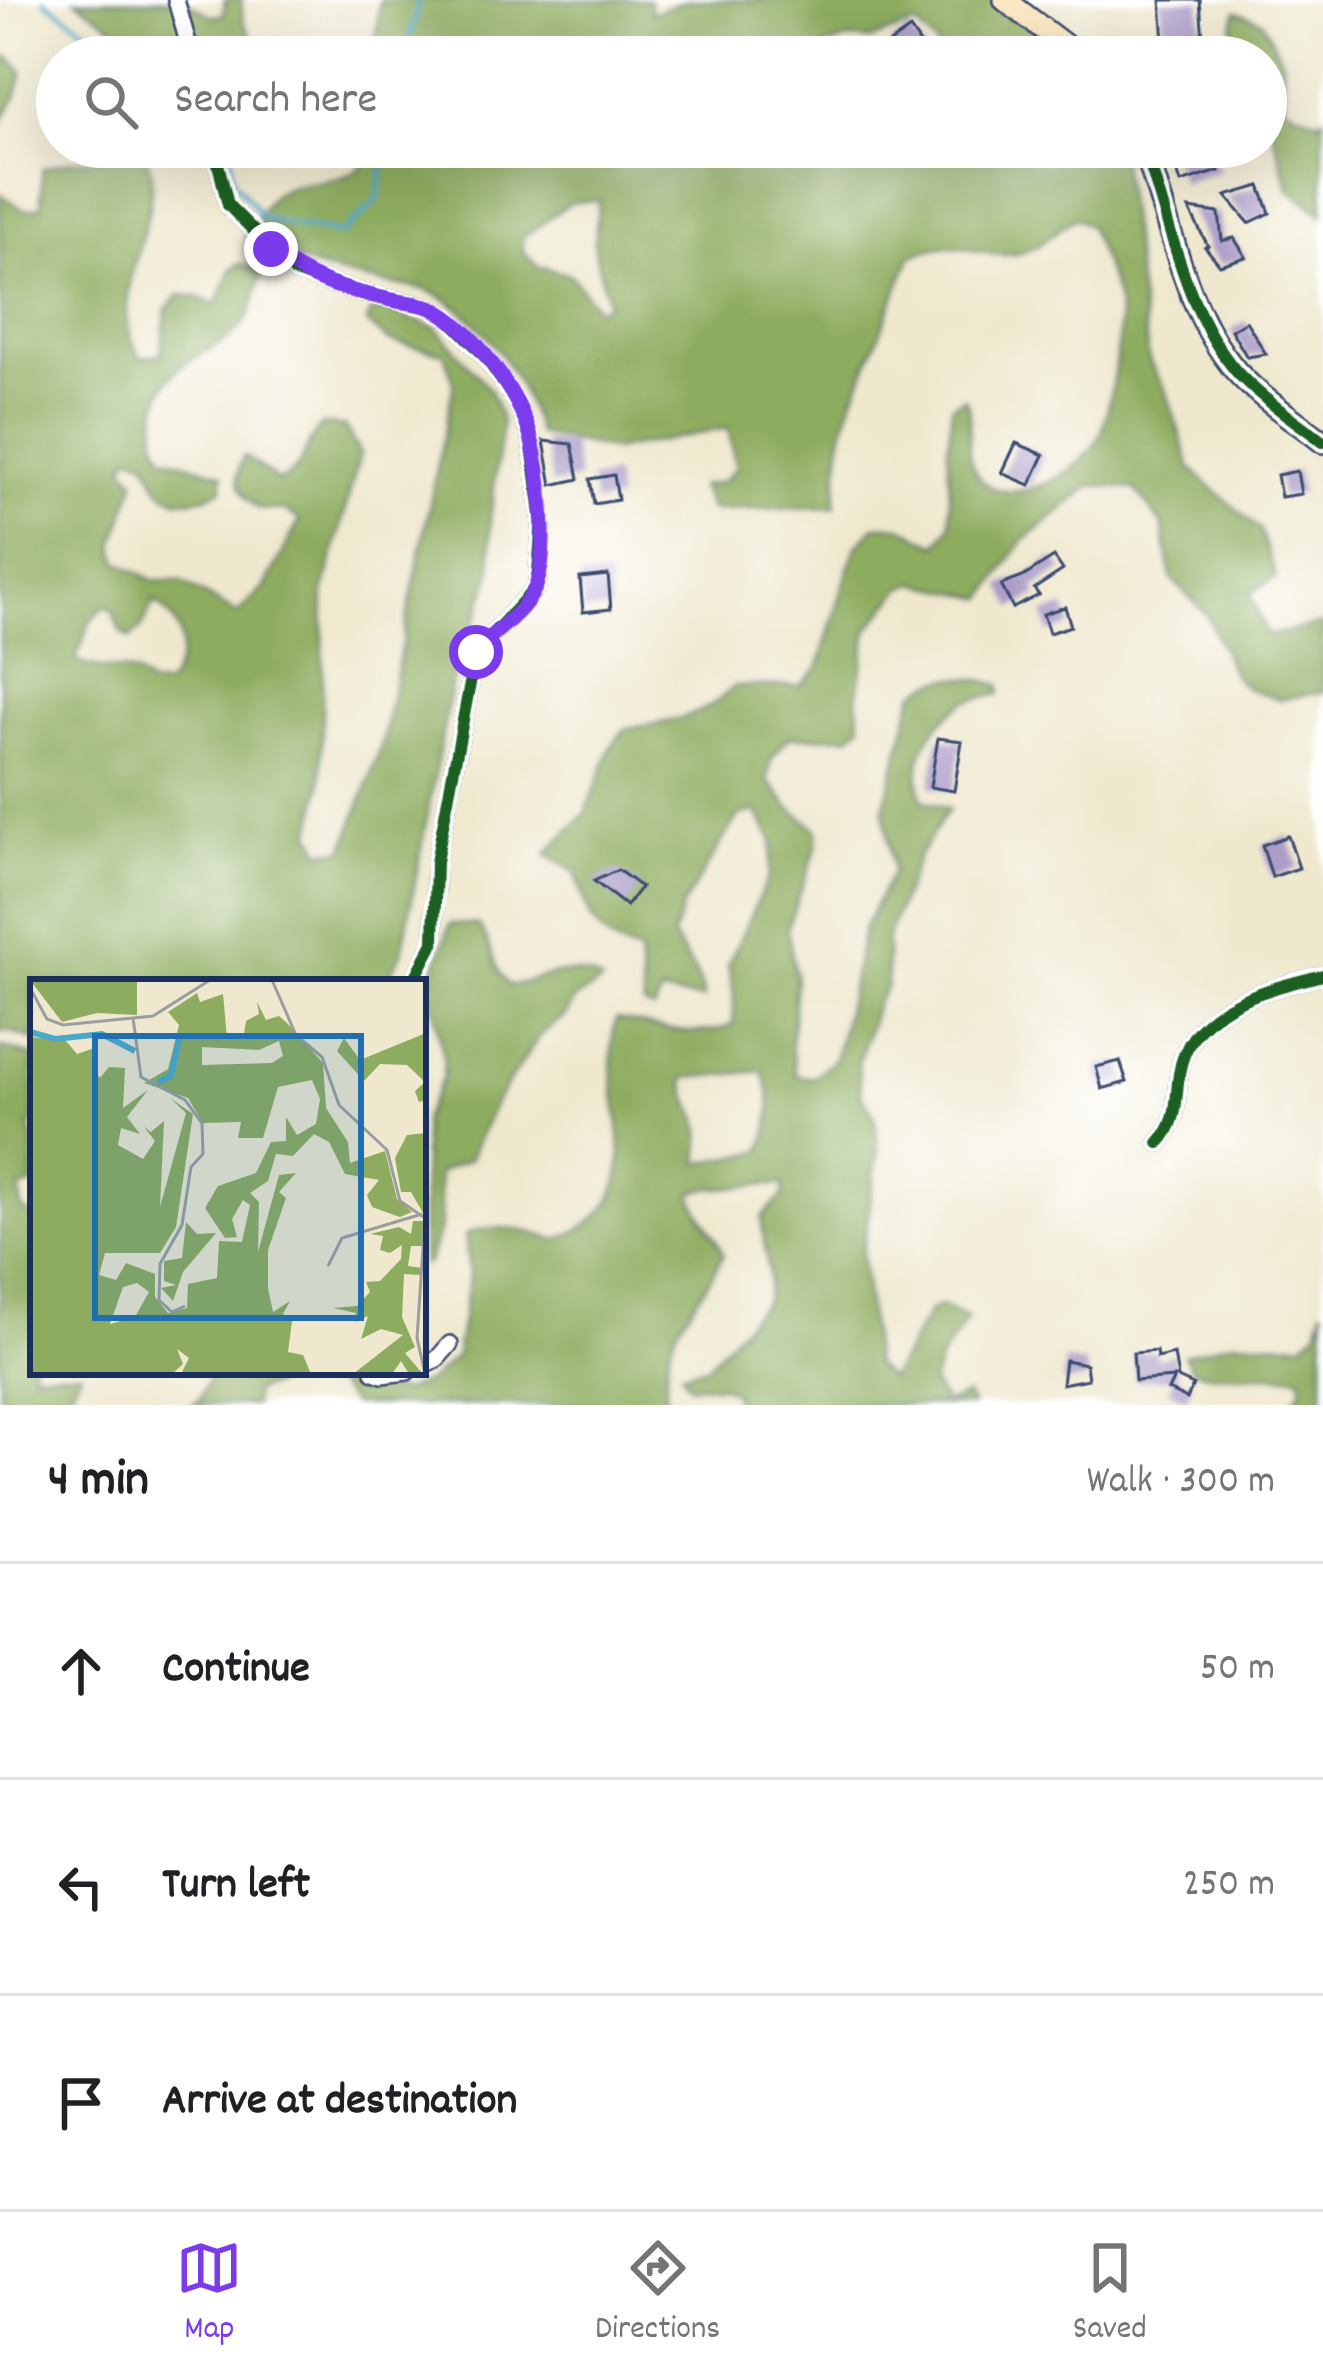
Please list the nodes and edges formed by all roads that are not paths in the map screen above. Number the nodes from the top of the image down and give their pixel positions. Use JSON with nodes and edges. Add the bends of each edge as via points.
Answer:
{"nodes":[{"id":1,"x":176,"y":0,"type":"edge"},
{"id":2,"x":1005,"y":0,"type":"edge"},
{"id":3,"x":186,"y":36,"type":"edge"},
{"id":4,"x":1052,"y":36,"type":"edge"},
{"id":5,"x":219,"y":168,"type":"edge"},
{"id":6,"x":1151,"y":168,"type":"edge"},
{"id":7,"x":1323,"y":442,"type":"edge"},
{"id":8,"x":1323,"y":975,"type":"edge"},
{"id":9,"x":415,"y":979,"type":"edge"},
{"id":10,"x":1159,"y":1143,"type":"dead end"},
{"id":11,"x":450,"y":1343,"type":"dead end"},
{"id":12,"x":426,"y":1364,"type":"edge"}],
"edges":[{"from":1,"to":3,"type":"street"},
{"from":2,"to":4,"type":"street"},
{"from":5,"to":9,"type":"street","via":[[228,205],[295,272],[448,317],[517,402],[531,436],[542,521],[536,586],[476,652],[436,862],[434,942]]},
{"from":6,"to":7,"type":"street","via":[[1214,343],[1240,375]]},
{"from":8,"to":10,"type":"street","via":[[1228,1006],[1192,1035],[1177,1114]]},
{"from":11,"to":12,"type":"street"}]}
